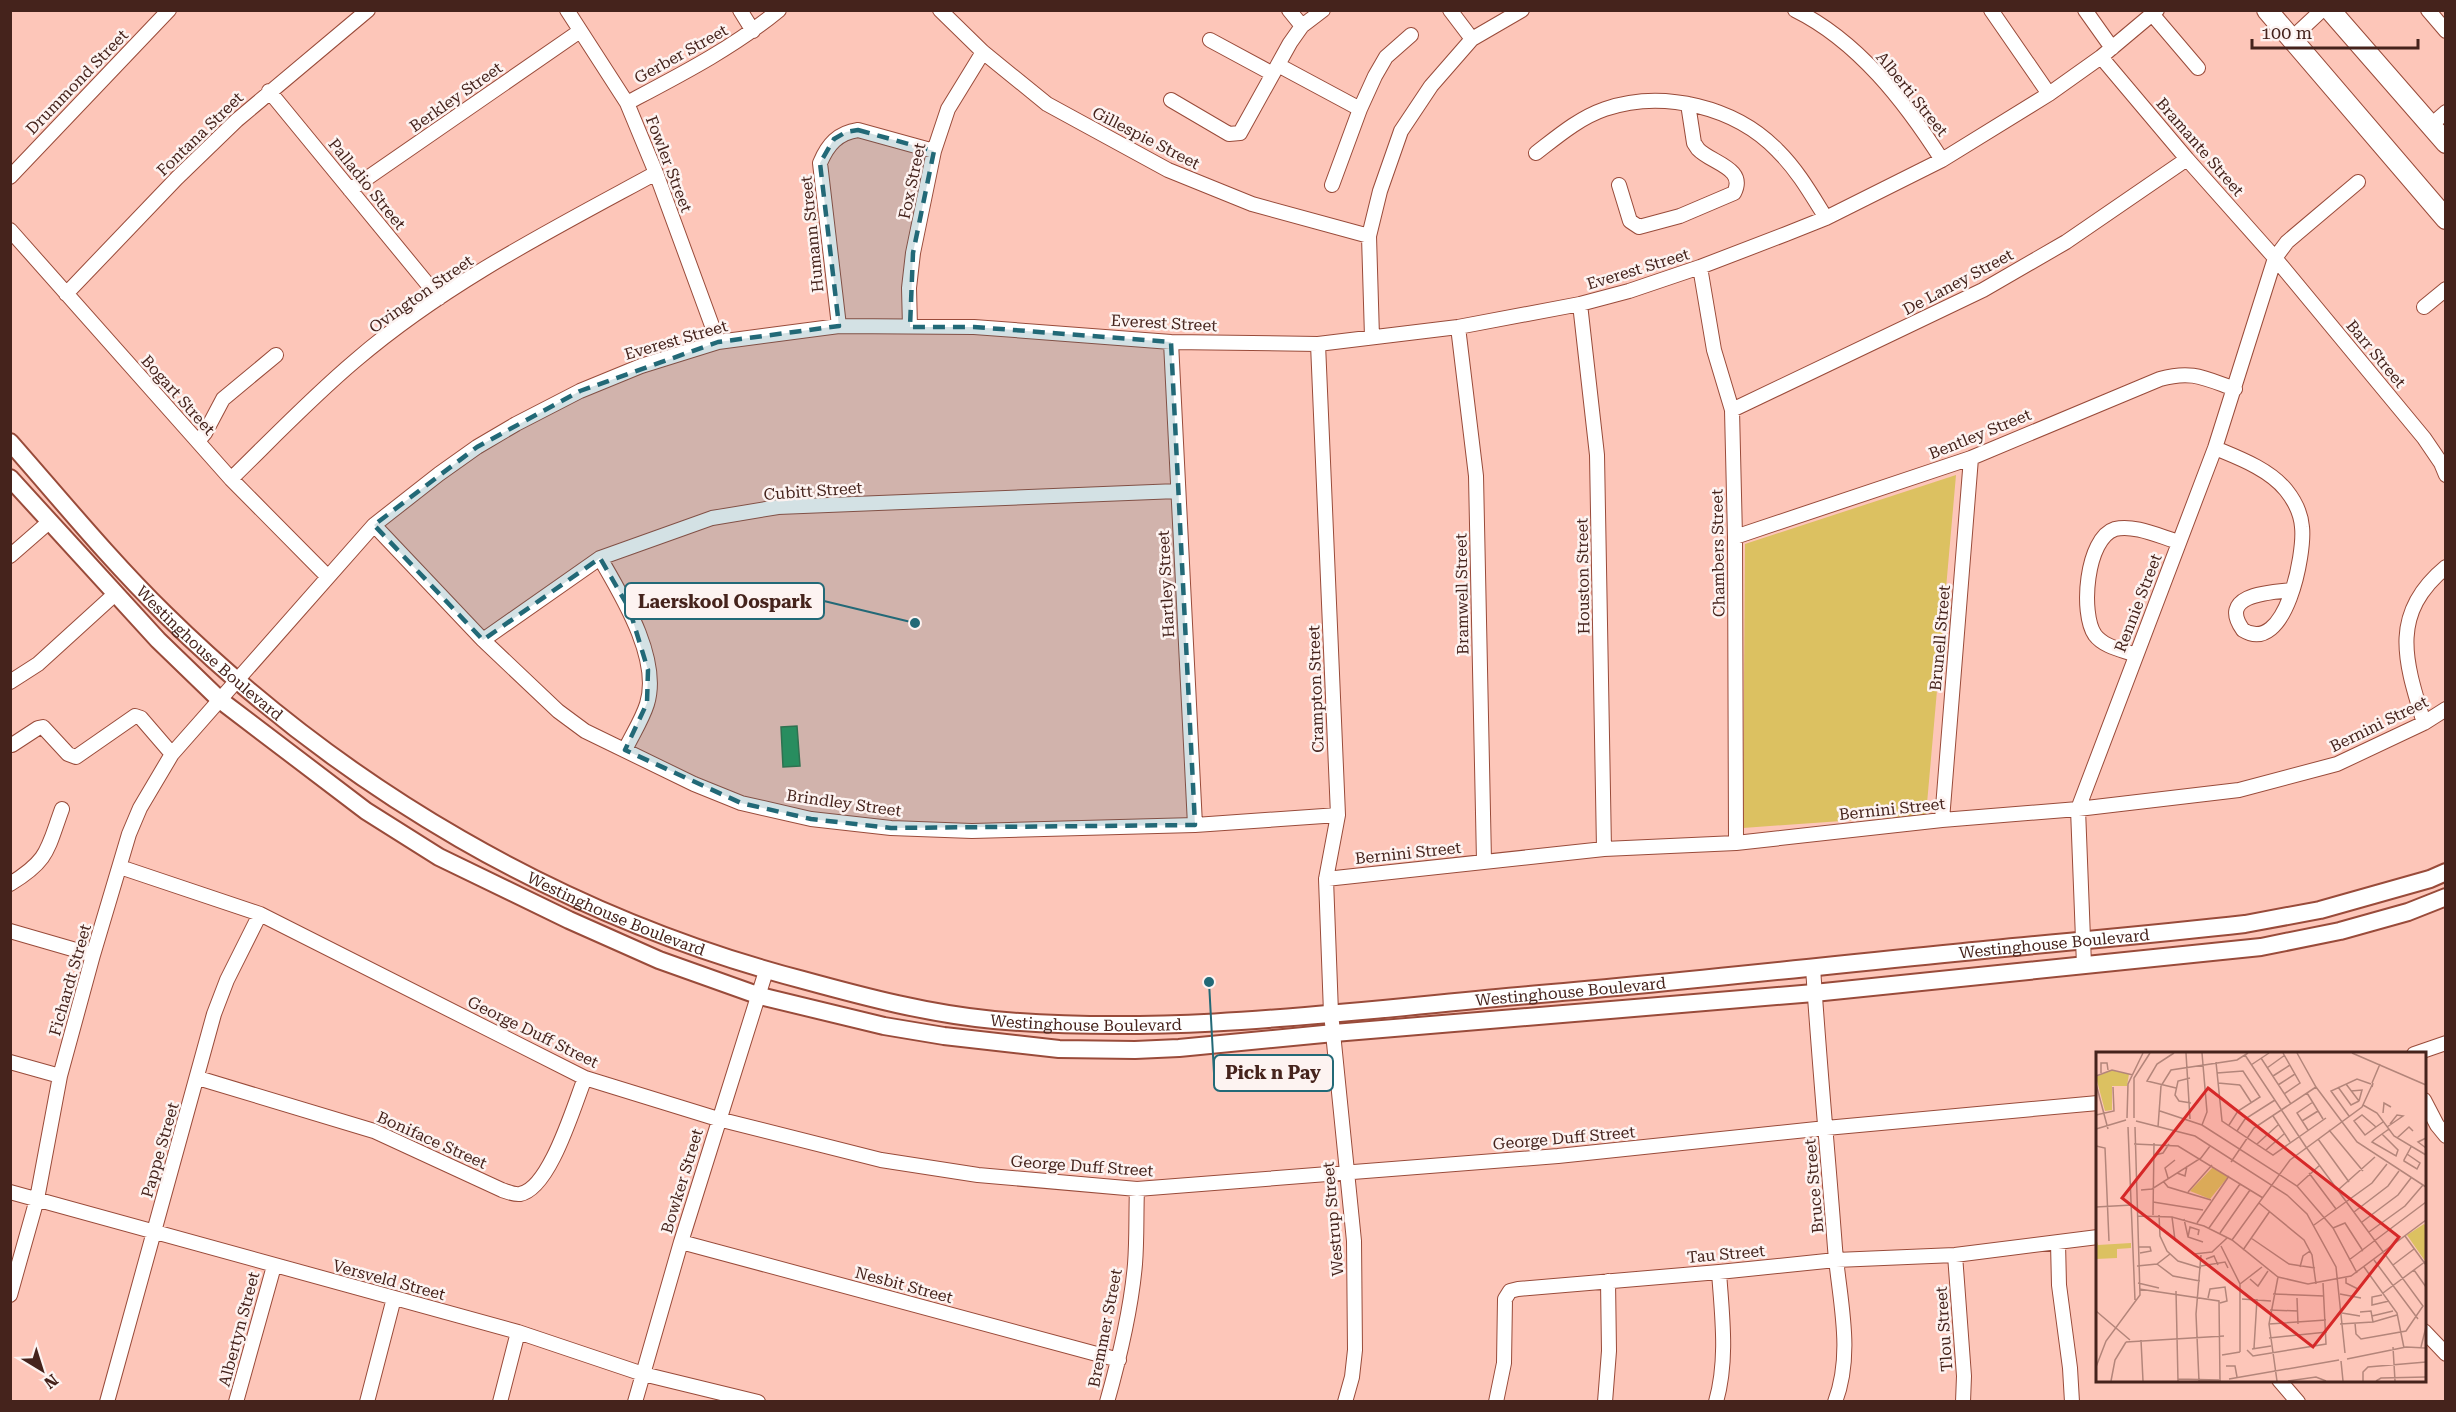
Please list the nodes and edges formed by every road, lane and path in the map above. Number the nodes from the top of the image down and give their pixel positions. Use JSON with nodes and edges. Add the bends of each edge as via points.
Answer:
{"nodes":[{"id":1,"x":169,"y":10,"type":"edge"},
{"id":2,"x":368,"y":10,"type":"edge"},
{"id":3,"x":567,"y":10,"type":"edge"},
{"id":4,"x":740,"y":10,"type":"edge"},
{"id":5,"x":779,"y":10,"type":"edge"},
{"id":6,"x":940,"y":10,"type":"edge"},
{"id":7,"x":1289,"y":10,"type":"edge"},
{"id":8,"x":1323,"y":10,"type":"edge"},
{"id":9,"x":1450,"y":10,"type":"edge"},
{"id":10,"x":1522,"y":10,"type":"edge"},
{"id":11,"x":1795,"y":10,"type":"edge"},
{"id":12,"x":1991,"y":10,"type":"edge"},
{"id":13,"x":2085,"y":10,"type":"edge"},
{"id":14,"x":2268,"y":10,"type":"edge"},
{"id":15,"x":2322,"y":10,"type":"edge"},
{"id":16,"x":2330,"y":10,"type":"edge"},
{"id":17,"x":2427,"y":10,"type":"edge"},
{"id":18,"x":2155,"y":12,"type":"edge"},
{"id":19,"x":1302,"y":26,"type":"junction"},
{"id":20,"x":580,"y":31,"type":"junction"},
{"id":21,"x":2445,"y":31,"type":"edge"},
{"id":22,"x":753,"y":32,"type":"junction"},
{"id":23,"x":1411,"y":35,"type":"dead end"},
{"id":24,"x":1472,"y":39,"type":"junction"},
{"id":25,"x":2291,"y":39,"type":"junction"},
{"id":26,"x":1210,"y":40,"type":"dead end"},
{"id":27,"x":983,"y":52,"type":"junction"},
{"id":28,"x":2106,"y":52,"type":"junction"},
{"id":29,"x":2198,"y":68,"type":"dead end"},
{"id":30,"x":1275,"y":69,"type":"junction"},
{"id":31,"x":269,"y":91,"type":"junction"},
{"id":32,"x":2049,"y":94,"type":"junction"},
{"id":33,"x":1171,"y":100,"type":"dead end"},
{"id":34,"x":627,"y":103,"type":"junction"},
{"id":35,"x":1688,"y":104,"type":"junction"},
{"id":36,"x":1360,"y":109,"type":"junction"},
{"id":37,"x":2445,"y":112,"type":"edge"},
{"id":38,"x":2430,"y":126,"type":"junction"},
{"id":39,"x":2445,"y":143,"type":"edge"},
{"id":40,"x":934,"y":151,"type":"junction"},
{"id":41,"x":1536,"y":153,"type":"dead end"},
{"id":42,"x":2187,"y":159,"type":"junction"},
{"id":43,"x":1942,"y":160,"type":"junction"},
{"id":44,"x":656,"y":173,"type":"junction"},
{"id":45,"x":10,"y":177,"type":"edge"},
{"id":46,"x":2358,"y":182,"type":"dead end"},
{"id":47,"x":1332,"y":185,"type":"dead end"},
{"id":48,"x":1619,"y":185,"type":"dead end"},
{"id":49,"x":350,"y":190,"type":"junction"},
{"id":50,"x":1826,"y":218,"type":"junction"},
{"id":51,"x":2445,"y":219,"type":"edge"},
{"id":52,"x":10,"y":230,"type":"edge"},
{"id":53,"x":1369,"y":236,"type":"junction"},
{"id":54,"x":2275,"y":258,"type":"junction"},
{"id":55,"x":1700,"y":267,"type":"junction"},
{"id":56,"x":2445,"y":289,"type":"edge"},
{"id":57,"x":66,"y":294,"type":"junction"},
{"id":58,"x":438,"y":298,"type":"junction"},
{"id":59,"x":1580,"y":304,"type":"junction"},
{"id":60,"x":2424,"y":307,"type":"dead end"},
{"id":61,"x":839,"y":326,"type":"junction"},
{"id":62,"x":910,"y":327,"type":"junction"},
{"id":63,"x":1458,"y":327,"type":"junction"},
{"id":64,"x":1372,"y":337,"type":"junction"},
{"id":65,"x":718,"y":342,"type":"junction"},
{"id":66,"x":1171,"y":342,"type":"junction"},
{"id":67,"x":1318,"y":344,"type":"junction"},
{"id":68,"x":276,"y":355,"type":"dead end"},
{"id":69,"x":2235,"y":389,"type":"junction"},
{"id":70,"x":1732,"y":410,"type":"junction"},
{"id":71,"x":198,"y":441,"type":"junction"},
{"id":72,"x":10,"y":442,"type":"edge"},
{"id":73,"x":2214,"y":448,"type":"junction"},
{"id":74,"x":1971,"y":458,"type":"junction"},
{"id":75,"x":2445,"y":475,"type":"edge"},
{"id":76,"x":10,"y":478,"type":"edge"},
{"id":77,"x":231,"y":479,"type":"junction"},
{"id":78,"x":1178,"y":491,"type":"junction"},
{"id":79,"x":49,"y":522,"type":"junction"},
{"id":80,"x":374,"y":525,"type":"junction"},
{"id":81,"x":1735,"y":537,"type":"junction"},
{"id":82,"x":2179,"y":542,"type":"junction"},
{"id":83,"x":10,"y":556,"type":"edge"},
{"id":84,"x":600,"y":558,"type":"junction"},
{"id":85,"x":2445,"y":567,"type":"edge"},
{"id":86,"x":327,"y":576,"type":"junction"},
{"id":87,"x":2292,"y":590,"type":"dead end"},
{"id":88,"x":115,"y":594,"type":"junction"},
{"id":89,"x":483,"y":640,"type":"junction"},
{"id":90,"x":2136,"y":655,"type":"junction"},
{"id":91,"x":237,"y":680,"type":"junction"},
{"id":92,"x":10,"y":682,"type":"edge"},
{"id":93,"x":220,"y":700,"type":"junction"},
{"id":94,"x":2445,"y":709,"type":"edge"},
{"id":95,"x":2424,"y":723,"type":"junction"},
{"id":96,"x":12,"y":745,"type":"dead end"},
{"id":97,"x":625,"y":750,"type":"junction"},
{"id":98,"x":172,"y":754,"type":"junction"},
{"id":99,"x":62,"y":809,"type":"dead end"},
{"id":100,"x":2078,"y":809,"type":"junction"},
{"id":101,"x":1338,"y":815,"type":"junction"},
{"id":102,"x":1942,"y":820,"type":"junction"},
{"id":103,"x":1195,"y":825,"type":"junction"},
{"id":104,"x":1736,"y":843,"type":"junction"},
{"id":105,"x":1604,"y":849,"type":"junction"},
{"id":106,"x":1484,"y":861,"type":"junction"},
{"id":107,"x":120,"y":867,"type":"junction"},
{"id":108,"x":2445,"y":872,"type":"edge"},
{"id":109,"x":1326,"y":879,"type":"junction"},
{"id":110,"x":10,"y":884,"type":"edge"},
{"id":111,"x":2445,"y":897,"type":"edge"},
{"id":112,"x":260,"y":914,"type":"junction"},
{"id":113,"x":10,"y":931,"type":"edge"},
{"id":114,"x":2082,"y":940,"type":"junction"},
{"id":115,"x":93,"y":955,"type":"junction"},
{"id":116,"x":2084,"y":965,"type":"junction"},
{"id":117,"x":1813,"y":967,"type":"junction"},
{"id":118,"x":766,"y":971,"type":"junction"},
{"id":119,"x":1814,"y":993,"type":"junction"},
{"id":120,"x":760,"y":996,"type":"junction"},
{"id":121,"x":1331,"y":1013,"type":"junction"},
{"id":122,"x":1334,"y":1033,"type":"junction"},
{"id":123,"x":2445,"y":1043,"type":"edge"},
{"id":124,"x":2417,"y":1052,"type":"edge"},
{"id":125,"x":10,"y":1062,"type":"edge"},
{"id":126,"x":60,"y":1076,"type":"junction"},
{"id":127,"x":198,"y":1078,"type":"junction"},
{"id":128,"x":585,"y":1078,"type":"junction"},
{"id":129,"x":2096,"y":1103,"type":"edge"},
{"id":130,"x":2426,"y":1104,"type":"edge"},
{"id":131,"x":718,"y":1119,"type":"junction"},
{"id":132,"x":1826,"y":1128,"type":"junction"},
{"id":133,"x":2445,"y":1136,"type":"edge"},
{"id":134,"x":1346,"y":1174,"type":"junction"},
{"id":135,"x":1137,"y":1189,"type":"junction"},
{"id":136,"x":10,"y":1192,"type":"edge"},
{"id":137,"x":37,"y":1200,"type":"junction"},
{"id":138,"x":154,"y":1232,"type":"junction"},
{"id":139,"x":2096,"y":1238,"type":"edge"},
{"id":140,"x":681,"y":1242,"type":"junction"},
{"id":141,"x":2058,"y":1243,"type":"junction"},
{"id":142,"x":1955,"y":1255,"type":"junction"},
{"id":143,"x":1836,"y":1260,"type":"junction"},
{"id":144,"x":274,"y":1266,"type":"junction"},
{"id":145,"x":1719,"y":1272,"type":"junction"},
{"id":146,"x":1608,"y":1281,"type":"junction"},
{"id":147,"x":10,"y":1295,"type":"edge"},
{"id":148,"x":394,"y":1298,"type":"junction"},
{"id":149,"x":518,"y":1332,"type":"junction"},
{"id":150,"x":2426,"y":1333,"type":"edge"},
{"id":151,"x":2445,"y":1354,"type":"edge"},
{"id":152,"x":1119,"y":1360,"type":"junction"},
{"id":153,"x":643,"y":1374,"type":"junction"},
{"id":154,"x":2281,"y":1382,"type":"edge"},
{"id":155,"x":107,"y":1401,"type":"edge"},
{"id":156,"x":236,"y":1401,"type":"edge"},
{"id":157,"x":367,"y":1401,"type":"edge"},
{"id":158,"x":500,"y":1401,"type":"edge"},
{"id":159,"x":635,"y":1401,"type":"edge"},
{"id":160,"x":758,"y":1401,"type":"edge"},
{"id":161,"x":1107,"y":1401,"type":"edge"},
{"id":162,"x":1346,"y":1401,"type":"edge"},
{"id":163,"x":1496,"y":1401,"type":"edge"},
{"id":164,"x":1605,"y":1401,"type":"edge"},
{"id":165,"x":1716,"y":1401,"type":"edge"},
{"id":166,"x":1835,"y":1401,"type":"edge"},
{"id":167,"x":1963,"y":1401,"type":"edge"},
{"id":168,"x":2072,"y":1401,"type":"edge"},
{"id":169,"x":2298,"y":1401,"type":"edge"}],
"edges":[{"from":1,"to":45,"type":"street","name":"Drummond Street"},
{"from":2,"to":31,"type":"street","name":"Fontana Street"},
{"from":3,"to":20,"type":"street","name":"Fowler Street"},
{"from":4,"to":22,"type":"street"},
{"from":5,"to":22,"type":"street","name":"Gerber Street"},
{"from":6,"to":27,"type":"street","name":"Gillespie Street"},
{"from":7,"to":19,"type":"street"},
{"from":8,"to":19,"type":"street"},
{"from":9,"to":24,"type":"street"},
{"from":10,"to":24,"type":"street"},
{"from":11,"to":43,"type":"street","name":"Alberti Street","via":[[1831,31],[1869,64]]},
{"from":12,"to":32,"type":"street"},
{"from":13,"to":28,"type":"street","name":"Bramante Street"},
{"from":14,"to":25,"type":"main road"},
{"from":15,"to":25,"type":"street"},
{"from":16,"to":38,"type":"main road"},
{"from":17,"to":21,"type":"street"},
{"from":18,"to":28,"type":"street","name":"Everest Street"},
{"from":18,"to":29,"type":"street"},
{"from":19,"to":30,"type":"street"},
{"from":20,"to":34,"type":"street","name":"Fowler Street"},
{"from":20,"to":49,"type":"street","name":"Berkley Street"},
{"from":22,"to":34,"type":"street","name":"Gerber Street"},
{"from":23,"to":36,"type":"street","via":[[1386,57]]},
{"from":24,"to":53,"type":"street","via":[[1431,86],[1401,131]]},
{"from":25,"to":51,"type":"main road"},
{"from":26,"to":30,"type":"street"},
{"from":27,"to":40,"type":"street","name":"Fox Street","via":[[951,101]]},
{"from":27,"to":53,"type":"street","name":"Gillespie Street","via":[[1047,104],[1168,171],[1252,204]]},
{"from":28,"to":32,"type":"street","name":"Everest Street"},
{"from":28,"to":42,"type":"street","name":"Bramante Street"},
{"from":30,"to":33,"type":"street","via":[[1242,131],[1236,135]]},
{"from":30,"to":36,"type":"street"},
{"from":31,"to":49,"type":"street","name":"Palladio Street"},
{"from":31,"to":57,"type":"street","name":"Fontana Street","via":[[177,178]]},
{"from":32,"to":43,"type":"street","name":"Everest Street"},
{"from":34,"to":44,"type":"street","name":"Fowler Street"},
{"from":35,"to":41,"type":"street","via":[[1646,101],[1605,109],[1572,125]]},
{"from":35,"to":48,"type":"street","via":[[1694,143],[1703,155],[1735,174],[1738,182],[1734,193],[1680,216],[1639,227],[1630,221]]},
{"from":35,"to":50,"type":"street","via":[[1727,115],[1752,128],[1798,173]]},
{"from":36,"to":47,"type":"street"},
{"from":37,"to":38,"type":"street"},
{"from":38,"to":39,"type":"main road"},
{"from":40,"to":61,"type":"street","name":"Humann Street","via":[[858,130],[834,139],[826,150],[820,163]]},
{"from":40,"to":62,"type":"street","name":"Fox Street","via":[[913,254]]},
{"from":42,"to":54,"type":"street","name":"Bramante Street"},
{"from":42,"to":70,"type":"street","name":"De Laney Street","via":[[2066,242],[1983,290]]},
{"from":43,"to":50,"type":"street","name":"Everest Street"},
{"from":44,"to":58,"type":"street","name":"Ovington Street","via":[[534,239]]},
{"from":44,"to":65,"type":"street","name":"Fowler Street"},
{"from":46,"to":54,"type":"street","via":[[2287,242]]},
{"from":49,"to":58,"type":"street","name":"Palladio Street"},
{"from":50,"to":55,"type":"street","name":"Everest Street"},
{"from":52,"to":57,"type":"street","name":"Bogart Street"},
{"from":53,"to":64,"type":"street"},
{"from":54,"to":69,"type":"street","name":"Rennie Street"},
{"from":54,"to":75,"type":"street","name":"Barr Street","via":[[2424,438]]},
{"from":55,"to":59,"type":"street","name":"Everest Street"},
{"from":55,"to":70,"type":"street","name":"Chambers Street","via":[[1714,350]]},
{"from":56,"to":60,"type":"street"},
{"from":57,"to":71,"type":"street","name":"Bogart Street"},
{"from":58,"to":77,"type":"street","name":"Ovington Street","via":[[356,359]]},
{"from":59,"to":63,"type":"street","name":"Everest Street"},
{"from":59,"to":105,"type":"street","name":"Houston Street","via":[[1597,455]]},
{"from":61,"to":62,"type":"street","name":"Everest Street"},
{"from":61,"to":65,"type":"street","name":"Everest Street"},
{"from":62,"to":66,"type":"street","name":"Everest Street","via":[[974,327]]},
{"from":63,"to":64,"type":"street","name":"Everest Street"},
{"from":63,"to":106,"type":"street","name":"Bramwell Street","via":[[1476,476]]},
{"from":64,"to":67,"type":"street","name":"Everest Street"},
{"from":65,"to":80,"type":"street","name":"Everest Street","via":[[641,366],[516,424],[439,474]]},
{"from":66,"to":67,"type":"street","name":"Everest Street"},
{"from":66,"to":78,"type":"street","name":"Hartley Street"},
{"from":67,"to":101,"type":"street","name":"Crampton Street"},
{"from":68,"to":71,"type":"street","via":[[223,399]]},
{"from":69,"to":73,"type":"street","name":"Rennie Street"},
{"from":69,"to":74,"type":"street","name":"Bentley Street","via":[[2199,376],[2174,375]]},
{"from":70,"to":81,"type":"street","name":"Chambers Street"},
{"from":71,"to":77,"type":"street","name":"Bogart Street"},
{"from":72,"to":91,"type":"street","name":"Westinghouse Boulevard","via":[[137,586]]},
{"from":73,"to":82,"type":"street","name":"Rennie Street"},
{"from":73,"to":87,"type":"street","via":[[2271,477],[2285,488],[2296,506],[2302,546]]},
{"from":74,"to":81,"type":"street","name":"Bentley Street"},
{"from":74,"to":102,"type":"street","name":"Brunell Street"},
{"from":76,"to":79,"type":"street","name":"Westinghouse Boulevard"},
{"from":77,"to":86,"type":"street","name":"Bogart Street"},
{"from":78,"to":84,"type":"street","name":"Cubitt Street","via":[[778,507],[712,518]]},
{"from":78,"to":103,"type":"street","name":"Hartley Street"},
{"from":79,"to":83,"type":"street"},
{"from":79,"to":88,"type":"street","name":"Westinghouse Boulevard"},
{"from":80,"to":86,"type":"street","name":"Everest Street"},
{"from":80,"to":89,"type":"street","name":"Brindley Street"},
{"from":81,"to":104,"type":"street","name":"Chambers Street"},
{"from":82,"to":90,"type":"street","name":"Rennie Street"},
{"from":82,"to":90,"type":"street","via":[[2129,529],[2112,530],[2100,543],[2091,563],[2087,603],[2093,633],[2105,644]]},
{"from":84,"to":89,"type":"street","name":"Cubitt Street"},
{"from":84,"to":97,"type":"street","via":[[629,608],[648,670],[647,703]]},
{"from":85,"to":95,"type":"street","via":[[2426,586],[2406,627],[2406,654]]},
{"from":86,"to":91,"type":"street","name":"Everest Street"},
{"from":88,"to":92,"type":"street","via":[[38,664]]},
{"from":88,"to":93,"type":"street","name":"Westinghouse Boulevard"},
{"from":89,"to":97,"type":"street","name":"Brindley Street","via":[[567,718]]},
{"from":90,"to":100,"type":"street","name":"Rennie Street"},
{"from":91,"to":93,"type":"street","name":"Everest Street"},
{"from":91,"to":118,"type":"street","name":"Westinghouse Boulevard","via":[[360,776],[497,861],[652,933]]},
{"from":93,"to":98,"type":"street","name":"Fichardt Street"},
{"from":93,"to":120,"type":"street","name":"Westinghouse Boulevard","via":[[357,805],[439,857],[659,960]]},
{"from":94,"to":95,"type":"street","name":"Bernini Street"},
{"from":95,"to":100,"type":"street","name":"Bernini Street","via":[[2337,764],[2239,790]]},
{"from":96,"to":98,"type":"street","via":[[43,727],[68,754],[76,757],[135,716]]},
{"from":97,"to":103,"type":"street","name":"Brindley Street","via":[[741,803],[811,819],[891,828],[972,831]]},
{"from":98,"to":107,"type":"street","name":"Fichardt Street","via":[[140,808]]},
{"from":99,"to":110,"type":"street","via":[[46,854]]},
{"from":100,"to":102,"type":"street","name":"Bernini Street"},
{"from":100,"to":114,"type":"street","name":"Rennie Street"},
{"from":101,"to":103,"type":"street","name":"Brindley Street"},
{"from":101,"to":109,"type":"street","name":"Crampton Street"},
{"from":102,"to":104,"type":"street","name":"Bernini Street"},
{"from":104,"to":105,"type":"street","name":"Bernini Street"},
{"from":105,"to":106,"type":"street","name":"Bernini Street"},
{"from":106,"to":109,"type":"street","name":"Bernini Street"},
{"from":107,"to":112,"type":"street","name":"George Duff Street"},
{"from":107,"to":115,"type":"street","name":"Fichardt Street"},
{"from":108,"to":114,"type":"street","name":"Westinghouse Boulevard","via":[[2320,910],[2245,924]]},
{"from":109,"to":121,"type":"street","name":"Crampton Street"},
{"from":111,"to":116,"type":"street","name":"Westinghouse Boulevard","via":[[2340,931],[2261,947]]},
{"from":112,"to":127,"type":"street","name":"Pappe Street","via":[[214,1014]]},
{"from":112,"to":128,"type":"street","name":"George Duff Street"},
{"from":113,"to":115,"type":"street"},
{"from":114,"to":116,"type":"street","name":"Rennie Street"},
{"from":114,"to":117,"type":"street","name":"Westinghouse Boulevard"},
{"from":115,"to":126,"type":"street","name":"Fichardt Street"},
{"from":116,"to":119,"type":"street","name":"Westinghouse Boulevard"},
{"from":117,"to":119,"type":"street","name":"Bruce Street"},
{"from":117,"to":121,"type":"street","name":"Westinghouse Boulevard"},
{"from":118,"to":120,"type":"street","name":"Bowker Street"},
{"from":118,"to":121,"type":"street","name":"Westinghouse Boulevard","via":[[898,1004],[998,1020],[1159,1025]]},
{"from":119,"to":122,"type":"street","name":"Westinghouse Boulevard"},
{"from":119,"to":132,"type":"street","name":"Bruce Street"},
{"from":120,"to":122,"type":"street","name":"Westinghouse Boulevard","via":[[884,1026],[1059,1049],[1161,1049]]},
{"from":120,"to":131,"type":"street","name":"Bowker Street"},
{"from":121,"to":122,"type":"street","name":"Crampton Street"},
{"from":122,"to":134,"type":"street","name":"Westrup Street"},
{"from":123,"to":124,"type":"street"},
{"from":125,"to":126,"type":"street"},
{"from":126,"to":137,"type":"street","name":"Fichardt Street"},
{"from":127,"to":128,"type":"street","name":"Boniface Street","via":[[375,1131],[502,1190],[519,1194],[542,1180],[550,1166]]},
{"from":127,"to":138,"type":"street","name":"Pappe Street"},
{"from":128,"to":131,"type":"street","name":"George Duff Street"},
{"from":129,"to":132,"type":"street","name":"George Duff Street"},
{"from":130,"to":133,"type":"street"},
{"from":131,"to":135,"type":"street","name":"George Duff Street","via":[[881,1160],[978,1175]]},
{"from":131,"to":140,"type":"street","name":"Bowker Street"},
{"from":132,"to":134,"type":"street","name":"George Duff Street"},
{"from":132,"to":143,"type":"street","name":"Bruce Street"},
{"from":134,"to":135,"type":"street","name":"George Duff Street"},
{"from":134,"to":162,"type":"street","name":"Westrup Street","via":[[1354,1241],[1355,1315],[1352,1377]]},
{"from":135,"to":152,"type":"street","name":"Bremmer Street","via":[[1135,1262]]},
{"from":136,"to":137,"type":"street","name":"Versveld Street"},
{"from":137,"to":138,"type":"street","name":"Versveld Street"},
{"from":137,"to":147,"type":"street","name":"Fichardt Street"},
{"from":138,"to":144,"type":"street","name":"Versveld Street"},
{"from":138,"to":155,"type":"street","name":"Pappe Street"},
{"from":139,"to":141,"type":"street","name":"Tau Street"},
{"from":140,"to":152,"type":"street","name":"Nesbit Street"},
{"from":140,"to":153,"type":"street","name":"Bowker Street"},
{"from":141,"to":142,"type":"street","name":"Tau Street"},
{"from":141,"to":168,"type":"street"},
{"from":142,"to":143,"type":"street","name":"Tau Street"},
{"from":142,"to":167,"type":"street","name":"Tlou Street"},
{"from":143,"to":145,"type":"street","name":"Tau Street"},
{"from":143,"to":166,"type":"street","name":"Bruce Street","via":[[1845,1356]]},
{"from":144,"to":148,"type":"street","name":"Versveld Street"},
{"from":144,"to":156,"type":"street","name":"Albertyn Street"},
{"from":145,"to":146,"type":"street","name":"Tau Street"},
{"from":145,"to":165,"type":"street","via":[[1724,1356]]},
{"from":146,"to":163,"type":"street","name":"Tau Street","via":[[1526,1287],[1507,1294],[1504,1363]]},
{"from":146,"to":164,"type":"street"},
{"from":148,"to":149,"type":"street","name":"Versveld Street"},
{"from":148,"to":157,"type":"street"},
{"from":149,"to":153,"type":"street","name":"Versveld Street"},
{"from":149,"to":158,"type":"street"},
{"from":150,"to":151,"type":"street"},
{"from":152,"to":161,"type":"street","name":"Bremmer Street"},
{"from":153,"to":159,"type":"street","name":"Bowker Street"},
{"from":153,"to":160,"type":"street","name":"Versveld Street"},
{"from":154,"to":169,"type":"street"}]}
